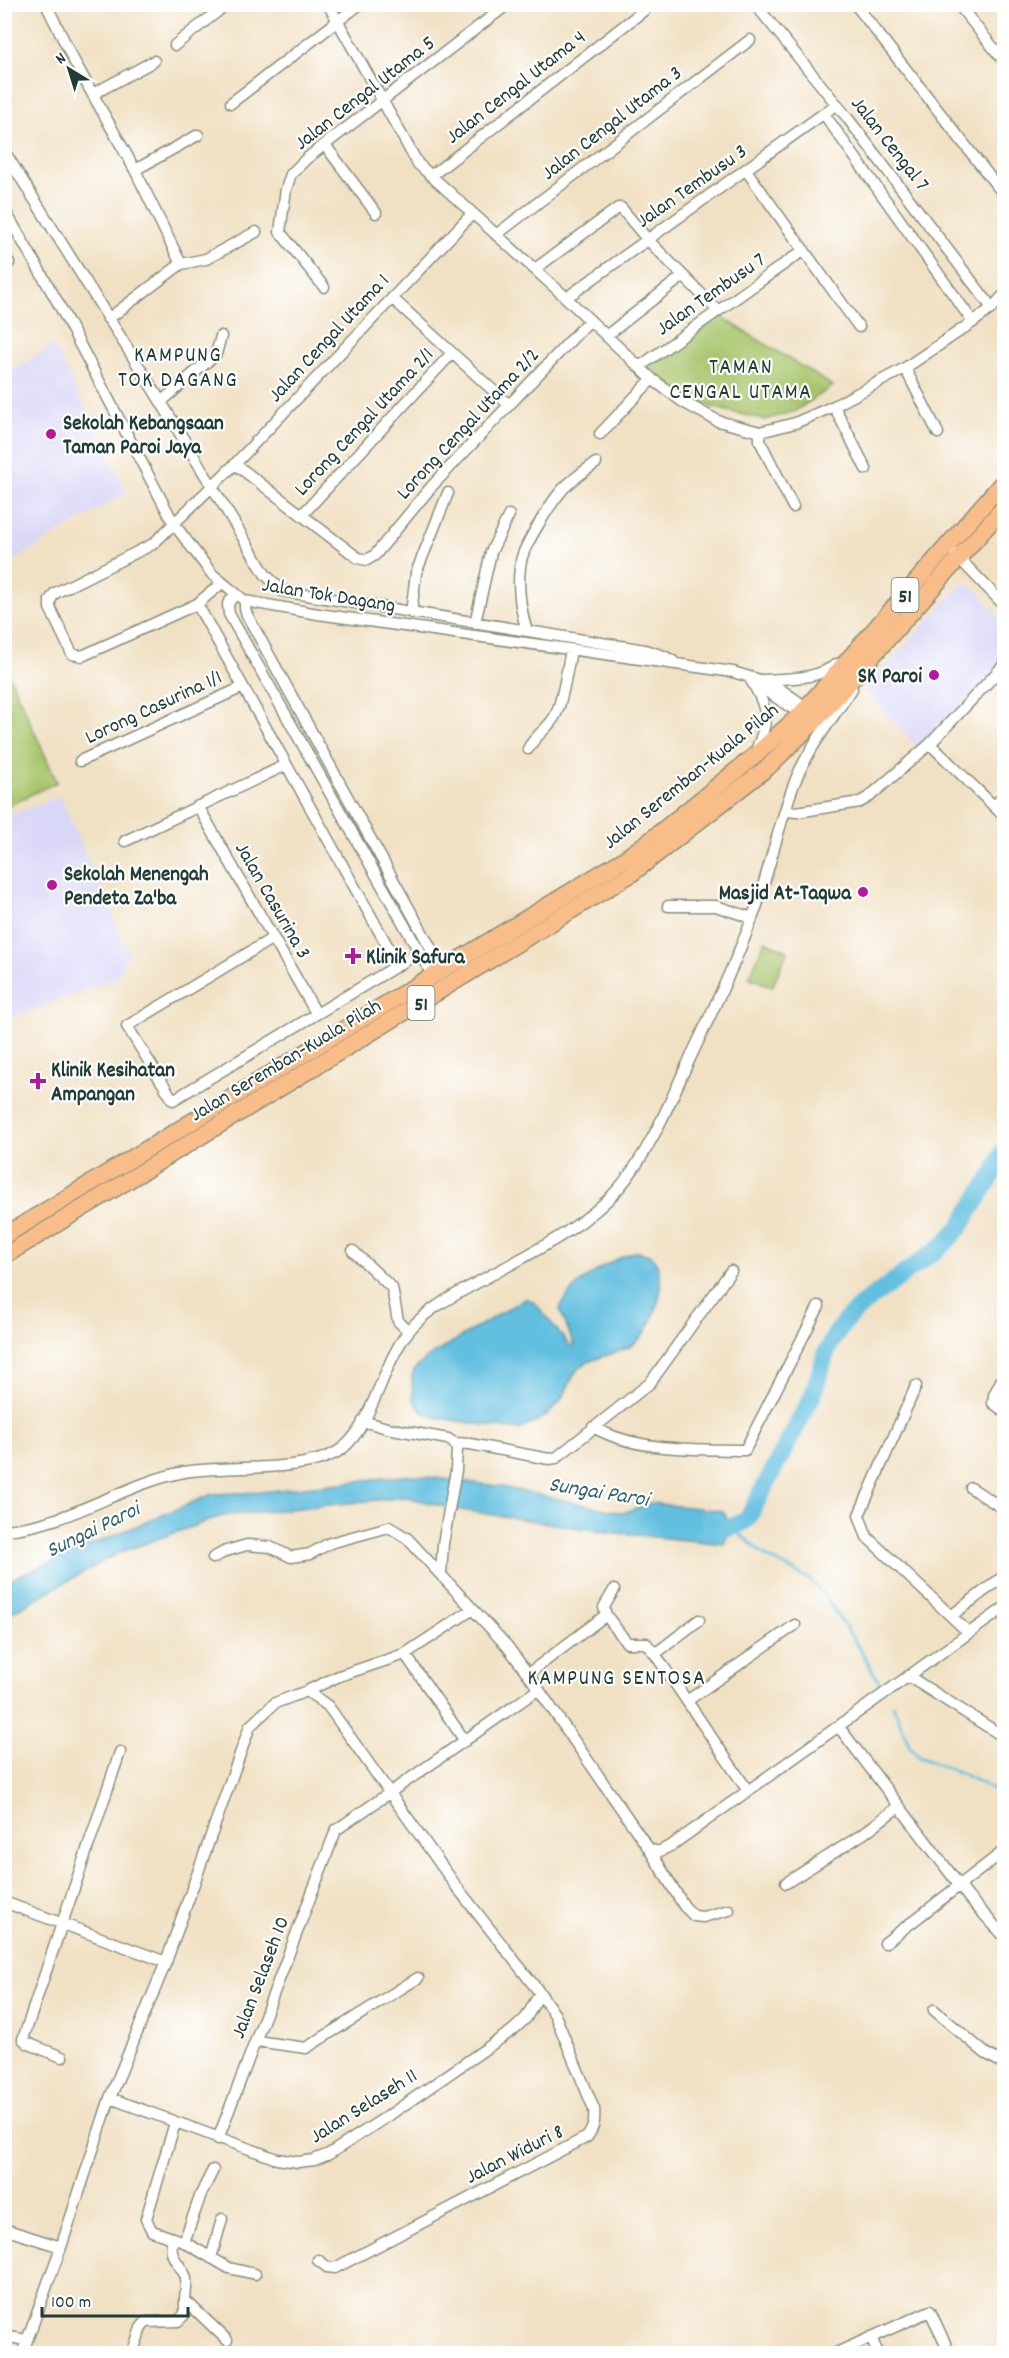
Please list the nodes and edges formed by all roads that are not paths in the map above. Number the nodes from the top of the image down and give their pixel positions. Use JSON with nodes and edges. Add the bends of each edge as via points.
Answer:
{"nodes":[{"id":1,"x":46,"y":4,"type":"edge"},
{"id":2,"x":227,"y":4,"type":"edge"},
{"id":3,"x":328,"y":4,"type":"edge"},
{"id":4,"x":360,"y":4,"type":"edge"},
{"id":5,"x":508,"y":4,"type":"edge"},
{"id":6,"x":652,"y":4,"type":"edge"},
{"id":7,"x":755,"y":4,"type":"edge"},
{"id":8,"x":855,"y":4,"type":"edge"},
{"id":9,"x":958,"y":4,"type":"edge"},
{"id":10,"x":337,"y":22,"type":"junction"},
{"id":11,"x":750,"y":40,"type":"dead end"},
{"id":12,"x":175,"y":45,"type":"dead end"},
{"id":13,"x":1001,"y":48,"type":"edge"},
{"id":14,"x":154,"y":61,"type":"dead end"},
{"id":15,"x":1005,"y":61,"type":"edge"},
{"id":16,"x":93,"y":94,"type":"junction"},
{"id":17,"x":382,"y":102,"type":"junction"},
{"id":18,"x":231,"y":103,"type":"dead end"},
{"id":19,"x":837,"y":104,"type":"junction"},
{"id":20,"x":824,"y":114,"type":"junction"},
{"id":21,"x":198,"y":135,"type":"dead end"},
{"id":22,"x":325,"y":145,"type":"junction"},
{"id":23,"x":4,"y":151,"type":"edge"},
{"id":24,"x":135,"y":170,"type":"junction"},
{"id":25,"x":746,"y":170,"type":"junction"},
{"id":26,"x":431,"y":177,"type":"junction"},
{"id":27,"x":1005,"y":195,"type":"edge"},
{"id":28,"x":4,"y":208,"type":"edge"},
{"id":29,"x":376,"y":213,"type":"dead end"},
{"id":30,"x":472,"y":214,"type":"junction"},
{"id":31,"x":256,"y":232,"type":"dead end"},
{"id":32,"x":496,"y":235,"type":"junction"},
{"id":33,"x":648,"y":240,"type":"junction"},
{"id":34,"x":804,"y":250,"type":"junction"},
{"id":35,"x":181,"y":264,"type":"junction"},
{"id":36,"x":535,"y":269,"type":"junction"},
{"id":37,"x":683,"y":276,"type":"junction"},
{"id":38,"x":324,"y":287,"type":"dead end"},
{"id":39,"x":1005,"y":295,"type":"edge"},
{"id":40,"x":392,"y":298,"type":"junction"},
{"id":41,"x":566,"y":298,"type":"junction"},
{"id":42,"x":992,"y":308,"type":"junction"},
{"id":43,"x":718,"y":311,"type":"junction"},
{"id":44,"x":108,"y":319,"type":"junction"},
{"id":45,"x":590,"y":320,"type":"junction"},
{"id":46,"x":974,"y":322,"type":"junction"},
{"id":47,"x":859,"y":327,"type":"dead end"},
{"id":48,"x":221,"y":336,"type":"dead end"},
{"id":49,"x":606,"y":336,"type":"junction"},
{"id":50,"x":452,"y":353,"type":"junction"},
{"id":51,"x":639,"y":367,"type":"junction"},
{"id":52,"x":905,"y":368,"type":"junction"},
{"id":53,"x":652,"y":379,"type":"junction"},
{"id":54,"x":162,"y":402,"type":"junction"},
{"id":55,"x":509,"y":405,"type":"junction"},
{"id":56,"x":834,"y":406,"type":"junction"},
{"id":57,"x":760,"y":432,"type":"junction"},
{"id":58,"x":938,"y":433,"type":"dead end"},
{"id":59,"x":600,"y":434,"type":"dead end"},
{"id":60,"x":596,"y":463,"type":"dead end"},
{"id":61,"x":236,"y":464,"type":"junction"},
{"id":62,"x":866,"y":469,"type":"dead end"},
{"id":63,"x":1005,"y":481,"type":"edge"},
{"id":64,"x":212,"y":486,"type":"junction"},
{"id":65,"x":448,"y":493,"type":"dead end"},
{"id":66,"x":793,"y":507,"type":"dead end"},
{"id":67,"x":1005,"y":507,"type":"edge"},
{"id":68,"x":302,"y":515,"type":"junction"},
{"id":69,"x":509,"y":515,"type":"dead end"},
{"id":70,"x":174,"y":524,"type":"junction"},
{"id":71,"x":954,"y":553,"type":"junction"},
{"id":72,"x":222,"y":583,"type":"junction"},
{"id":73,"x":235,"y":594,"type":"junction"},
{"id":74,"x":245,"y":601,"type":"junction"},
{"id":75,"x":197,"y":604,"type":"junction"},
{"id":76,"x":1005,"y":605,"type":"edge"},
{"id":77,"x":411,"y":613,"type":"junction"},
{"id":78,"x":475,"y":623,"type":"junction"},
{"id":79,"x":526,"y":631,"type":"junction"},
{"id":80,"x":869,"y":647,"type":"junction"},
{"id":81,"x":571,"y":651,"type":"junction"},
{"id":82,"x":678,"y":664,"type":"junction"},
{"id":83,"x":1005,"y":665,"type":"edge"},
{"id":84,"x":753,"y":679,"type":"junction"},
{"id":85,"x":243,"y":687,"type":"junction"},
{"id":86,"x":807,"y":714,"type":"junction"},
{"id":87,"x":930,"y":744,"type":"junction"},
{"id":88,"x":528,"y":748,"type":"dead end"},
{"id":89,"x":752,"y":758,"type":"junction"},
{"id":90,"x":80,"y":761,"type":"dead end"},
{"id":91,"x":286,"y":765,"type":"junction"},
{"id":92,"x":1005,"y":795,"type":"edge"},
{"id":93,"x":198,"y":806,"type":"junction"},
{"id":94,"x":995,"y":806,"type":"junction"},
{"id":95,"x":787,"y":811,"type":"junction"},
{"id":96,"x":1005,"y":816,"type":"edge"},
{"id":97,"x":125,"y":841,"type":"dead end"},
{"id":98,"x":668,"y":906,"type":"dead end"},
{"id":99,"x":752,"y":918,"type":"junction"},
{"id":100,"x":273,"y":938,"type":"junction"},
{"id":101,"x":420,"y":952,"type":"junction"},
{"id":102,"x":398,"y":965,"type":"junction"},
{"id":103,"x":438,"y":973,"type":"junction"},
{"id":104,"x":316,"y":1013,"type":"junction"},
{"id":105,"x":4,"y":1236,"type":"edge"},
{"id":106,"x":354,"y":1251,"type":"dead end"},
{"id":107,"x":4,"y":1256,"type":"edge"},
{"id":108,"x":731,"y":1271,"type":"dead end"},
{"id":109,"x":819,"y":1306,"type":"dead end"},
{"id":110,"x":408,"y":1331,"type":"junction"},
{"id":111,"x":1005,"y":1375,"type":"edge"},
{"id":112,"x":916,"y":1386,"type":"dead end"},
{"id":113,"x":1005,"y":1411,"type":"edge"},
{"id":114,"x":363,"y":1421,"type":"junction"},
{"id":115,"x":593,"y":1428,"type":"junction"},
{"id":116,"x":454,"y":1443,"type":"junction"},
{"id":117,"x":971,"y":1488,"type":"dead end"},
{"id":118,"x":1005,"y":1509,"type":"edge"},
{"id":119,"x":4,"y":1530,"type":"edge"},
{"id":120,"x":213,"y":1558,"type":"dead end"},
{"id":121,"x":441,"y":1575,"type":"junction"},
{"id":122,"x":1005,"y":1576,"type":"edge"},
{"id":123,"x":614,"y":1590,"type":"dead end"},
{"id":124,"x":1005,"y":1608,"type":"edge"},
{"id":125,"x":473,"y":1609,"type":"junction"},
{"id":126,"x":606,"y":1615,"type":"junction"},
{"id":127,"x":951,"y":1616,"type":"junction"},
{"id":128,"x":699,"y":1620,"type":"dead end"},
{"id":129,"x":795,"y":1625,"type":"dead end"},
{"id":130,"x":969,"y":1633,"type":"junction"},
{"id":131,"x":405,"y":1654,"type":"junction"},
{"id":132,"x":655,"y":1654,"type":"junction"},
{"id":133,"x":528,"y":1674,"type":"junction"},
{"id":134,"x":908,"y":1676,"type":"junction"},
{"id":135,"x":539,"y":1689,"type":"junction"},
{"id":136,"x":308,"y":1691,"type":"junction"},
{"id":137,"x":687,"y":1701,"type":"junction"},
{"id":138,"x":839,"y":1727,"type":"junction"},
{"id":139,"x":1005,"y":1737,"type":"edge"},
{"id":140,"x":465,"y":1741,"type":"junction"},
{"id":141,"x":120,"y":1752,"type":"dead end"},
{"id":142,"x":748,"y":1791,"type":"junction"},
{"id":143,"x":389,"y":1792,"type":"junction"},
{"id":144,"x":898,"y":1807,"type":"junction"},
{"id":145,"x":649,"y":1849,"type":"junction"},
{"id":146,"x":1005,"y":1851,"type":"edge"},
{"id":147,"x":786,"y":1883,"type":"dead end"},
{"id":148,"x":959,"y":1885,"type":"junction"},
{"id":149,"x":4,"y":1902,"type":"edge"},
{"id":150,"x":729,"y":1910,"type":"dead end"},
{"id":151,"x":63,"y":1924,"type":"junction"},
{"id":152,"x":1005,"y":1936,"type":"edge"},
{"id":153,"x":885,"y":1943,"type":"dead end"},
{"id":154,"x":166,"y":1962,"type":"junction"},
{"id":155,"x":418,"y":1978,"type":"dead end"},
{"id":156,"x":540,"y":1993,"type":"junction"},
{"id":157,"x":934,"y":2010,"type":"dead end"},
{"id":158,"x":256,"y":2041,"type":"junction"},
{"id":159,"x":62,"y":2057,"type":"dead end"},
{"id":160,"x":1005,"y":2064,"type":"edge"},
{"id":161,"x":110,"y":2098,"type":"junction"},
{"id":162,"x":175,"y":2123,"type":"junction"},
{"id":163,"x":218,"y":2139,"type":"junction"},
{"id":164,"x":213,"y":2170,"type":"dead end"},
{"id":165,"x":222,"y":2219,"type":"dead end"},
{"id":166,"x":4,"y":2229,"type":"edge"},
{"id":167,"x":173,"y":2238,"type":"junction"},
{"id":168,"x":184,"y":2242,"type":"junction"},
{"id":169,"x":61,"y":2247,"type":"junction"},
{"id":170,"x":212,"y":2258,"type":"junction"},
{"id":171,"x":318,"y":2260,"type":"dead end"},
{"id":172,"x":255,"y":2274,"type":"dead end"},
{"id":173,"x":185,"y":2300,"type":"junction"},
{"id":174,"x":4,"y":2336,"type":"edge"},
{"id":175,"x":871,"y":2337,"type":"junction"},
{"id":176,"x":26,"y":2340,"type":"junction"},
{"id":177,"x":227,"y":2340,"type":"dead end"},
{"id":178,"x":22,"y":2354,"type":"edge"},
{"id":179,"x":132,"y":2354,"type":"edge"},
{"id":180,"x":834,"y":2354,"type":"edge"},
{"id":181,"x":878,"y":2354,"type":"edge"},
{"id":182,"x":950,"y":2354,"type":"edge"}],
"edges":[{"from":1,"to":16,"type":"street"},
{"from":2,"to":12,"type":"street"},
{"from":3,"to":10,"type":"street"},
{"from":4,"to":10,"type":"street"},
{"from":5,"to":17,"type":"street","name":"Jalan Cengal Utama 5"},
{"from":6,"to":26,"type":"street","name":"Jalan Cengal Utama 4"},
{"from":7,"to":19,"type":"street","name":"Jalan Cengal 7"},
{"from":8,"to":27,"type":"street"},
{"from":9,"to":13,"type":"street"},
{"from":10,"to":17,"type":"street"},
{"from":10,"to":18,"type":"street"},
{"from":11,"to":32,"type":"street","name":"Jalan Cengal Utama 3"},
{"from":13,"to":15,"type":"street"},
{"from":14,"to":16,"type":"street"},
{"from":16,"to":24,"type":"street"},
{"from":17,"to":22,"type":"street","name":"Jalan Cengal Utama 5"},
{"from":17,"to":26,"type":"street","via":[[418,164]]},
{"from":19,"to":20,"type":"street","name":"Jalan Tembusu 3"},
{"from":19,"to":42,"type":"street","name":"Jalan Cengal 7"},
{"from":20,"to":25,"type":"street","name":"Jalan Tembusu 3"},
{"from":20,"to":46,"type":"street"},
{"from":21,"to":24,"type":"street"},
{"from":22,"to":29,"type":"street"},
{"from":22,"to":38,"type":"street","name":"Jalan Cengal Utama 5","via":[[291,174],[280,232]]},
{"from":23,"to":44,"type":"street"},
{"from":24,"to":35,"type":"street"},
{"from":25,"to":33,"type":"street","name":"Jalan Tembusu 3"},
{"from":25,"to":34,"type":"street"},
{"from":26,"to":30,"type":"street"},
{"from":28,"to":70,"type":"street","name":"Jalan Tok Dagang"},
{"from":30,"to":32,"type":"street"},
{"from":30,"to":40,"type":"street","name":"Jalan Cengal Utama 1"},
{"from":31,"to":35,"type":"street","via":[[206,258]]},
{"from":32,"to":36,"type":"street"},
{"from":33,"to":36,"type":"street","via":[[626,211],[618,208]]},
{"from":33,"to":37,"type":"street"},
{"from":33,"to":41,"type":"street","name":"Jalan Tembusu 3"},
{"from":34,"to":43,"type":"street","name":"Jalan Tembusu 7"},
{"from":34,"to":47,"type":"street"},
{"from":35,"to":44,"type":"street"},
{"from":36,"to":41,"type":"street"},
{"from":37,"to":43,"type":"street"},
{"from":37,"to":49,"type":"street"},
{"from":39,"to":42,"type":"street"},
{"from":40,"to":50,"type":"street"},
{"from":40,"to":61,"type":"street","name":"Jalan Cengal Utama 1"},
{"from":41,"to":45,"type":"street"},
{"from":42,"to":46,"type":"street"},
{"from":43,"to":51,"type":"street","name":"Jalan Tembusu 7"},
{"from":44,"to":54,"type":"street"},
{"from":45,"to":49,"type":"street"},
{"from":45,"to":55,"type":"street","name":"Lorong Cengal Utama 2/2"},
{"from":46,"to":52,"type":"street"},
{"from":48,"to":54,"type":"street","via":[[216,354]]},
{"from":49,"to":51,"type":"street"},
{"from":50,"to":55,"type":"street"},
{"from":50,"to":68,"type":"street","name":"Lorong Cengal Utama 2/1"},
{"from":51,"to":53,"type":"street"},
{"from":52,"to":56,"type":"street"},
{"from":52,"to":58,"type":"street"},
{"from":53,"to":57,"type":"street","via":[[683,402],[718,420]]},
{"from":53,"to":59,"type":"street"},
{"from":54,"to":64,"type":"street"},
{"from":55,"to":68,"type":"street","name":"Lorong Cengal Utama 2/2","via":[[367,560],[358,558]]},
{"from":56,"to":57,"type":"street","via":[[795,423]]},
{"from":56,"to":62,"type":"street"},
{"from":57,"to":66,"type":"street","via":[[760,441]]},
{"from":60,"to":79,"type":"street","via":[[562,490],[522,557],[521,613]]},
{"from":61,"to":64,"type":"street","name":"Jalan Cengal Utama 1"},
{"from":61,"to":68,"type":"street"},
{"from":63,"to":71,"type":"highway","name":"Jalan Seremban-Kuala Pilah","number":"51"},
{"from":64,"to":70,"type":"street","name":"Jalan Cengal Utama 1"},
{"from":64,"to":77,"type":"street","via":[[265,574],[282,591]]},
{"from":65,"to":77,"type":"street","via":[[416,573]]},
{"from":67,"to":71,"type":"highway","name":"Jalan Seremban-Kuala Pilah","number":"51"},
{"from":69,"to":78,"type":"street","via":[[491,552]]},
{"from":70,"to":72,"type":"street","name":"Jalan Tok Dagang"},
{"from":70,"to":75,"type":"street","name":"Jalan Cengal Utama 1","via":[[153,544],[56,593],[50,608],[76,657]]},
{"from":71,"to":76,"type":"street"},
{"from":71,"to":80,"type":"highway","name":"Jalan Seremban-Kuala Pilah","number":"51"},
{"from":72,"to":73,"type":"street","name":"Jalan Tok Dagang"},
{"from":72,"to":75,"type":"street"},
{"from":73,"to":74,"type":"street","name":"Jalan Tok Dagang"},
{"from":73,"to":101,"type":"street","via":[[228,604],[229,614]]},
{"from":74,"to":81,"type":"street","name":"Jalan Tok Dagang"},
{"from":74,"to":103,"type":"street","via":[[247,615]]},
{"from":75,"to":85,"type":"street"},
{"from":77,"to":78,"type":"street"},
{"from":78,"to":79,"type":"street"},
{"from":79,"to":82,"type":"street","via":[[645,650]]},
{"from":80,"to":84,"type":"street","via":[[816,676]]},
{"from":80,"to":86,"type":"highway","name":"Jalan Seremban-Kuala Pilah","number":"51"},
{"from":80,"to":95,"type":"street","via":[[795,782]]},
{"from":81,"to":82,"type":"street","name":"Jalan Tok Dagang"},
{"from":81,"to":88,"type":"street","via":[[556,715]]},
{"from":82,"to":84,"type":"street","name":"Jalan Tok Dagang"},
{"from":83,"to":87,"type":"street"},
{"from":84,"to":86,"type":"street","name":"Jalan Tok Dagang"},
{"from":84,"to":89,"type":"street","via":[[767,716]]},
{"from":85,"to":90,"type":"street","name":"Lorong Casurina 1/1"},
{"from":85,"to":91,"type":"street"},
{"from":86,"to":89,"type":"highway","name":"Jalan Seremban-Kuala Pilah","number":"51"},
{"from":86,"to":107,"type":"highway","name":"Jalan Seremban-Kuala Pilah","number":"51","via":[[742,789],[631,874]]},
{"from":87,"to":94,"type":"street"},
{"from":87,"to":95,"type":"street","via":[[870,797]]},
{"from":89,"to":103,"type":"highway","name":"Jalan Seremban-Kuala Pilah","number":"51","via":[[623,860]]},
{"from":91,"to":93,"type":"street"},
{"from":91,"to":102,"type":"street"},
{"from":92,"to":94,"type":"street"},
{"from":93,"to":97,"type":"street"},
{"from":93,"to":100,"type":"street","name":"Jalan Casurina 3"},
{"from":94,"to":96,"type":"street"},
{"from":95,"to":99,"type":"street"},
{"from":98,"to":99,"type":"street","via":[[716,906]]},
{"from":99,"to":110,"type":"street","via":[[676,1091],[638,1161],[619,1187],[581,1221],[449,1299]]},
{"from":100,"to":104,"type":"street","name":"Jalan Casurina 3"},
{"from":100,"to":104,"type":"street","via":[[127,1026],[173,1100]]},
{"from":101,"to":102,"type":"street"},
{"from":101,"to":103,"type":"street"},
{"from":102,"to":104,"type":"street"},
{"from":103,"to":105,"type":"highway","name":"Jalan Seremban-Kuala Pilah","number":"51"},
{"from":106,"to":110,"type":"street","via":[[392,1288],[398,1321]]},
{"from":108,"to":115,"type":"street","via":[[650,1383]]},
{"from":109,"to":115,"type":"street","via":[[745,1450],[661,1447],[609,1437]]},
{"from":110,"to":114,"type":"street"},
{"from":111,"to":113,"type":"street","via":[[993,1403]]},
{"from":112,"to":127,"type":"street","via":[[859,1515],[867,1537]]},
{"from":114,"to":116,"type":"street"},
{"from":114,"to":119,"type":"street","via":[[346,1446],[332,1455],[292,1464],[182,1472],[56,1518]]},
{"from":115,"to":116,"type":"street","via":[[556,1458],[549,1459]]},
{"from":116,"to":121,"type":"street","via":[[456,1470]]},
{"from":117,"to":118,"type":"street"},
{"from":120,"to":121,"type":"street","via":[[247,1545],[270,1546],[291,1557],[310,1554],[330,1543],[389,1527],[407,1538]]},
{"from":121,"to":125,"type":"street"},
{"from":122,"to":127,"type":"street"},
{"from":123,"to":126,"type":"street","via":[[604,1607]]},
{"from":124,"to":130,"type":"street"},
{"from":125,"to":131,"type":"street"},
{"from":125,"to":133,"type":"street"},
{"from":126,"to":132,"type":"street","via":[[627,1643],[646,1643]]},
{"from":126,"to":133,"type":"street"},
{"from":127,"to":130,"type":"street"},
{"from":128,"to":132,"type":"street"},
{"from":129,"to":137,"type":"street"},
{"from":130,"to":134,"type":"street"},
{"from":131,"to":136,"type":"street"},
{"from":131,"to":140,"type":"street"},
{"from":132,"to":137,"type":"street"},
{"from":133,"to":135,"type":"street"},
{"from":134,"to":138,"type":"street"},
{"from":134,"to":139,"type":"street"},
{"from":135,"to":140,"type":"street"},
{"from":135,"to":145,"type":"street"},
{"from":136,"to":143,"type":"street","via":[[328,1706]]},
{"from":136,"to":154,"type":"street","via":[[274,1703],[250,1726]]},
{"from":137,"to":142,"type":"street"},
{"from":138,"to":142,"type":"street"},
{"from":138,"to":144,"type":"street"},
{"from":140,"to":143,"type":"street"},
{"from":141,"to":151,"type":"street"},
{"from":142,"to":145,"type":"street","via":[[672,1845],[658,1852]]},
{"from":143,"to":156,"type":"street"},
{"from":143,"to":158,"type":"street","name":"Jalan Selaseh 10","via":[[336,1830]]},
{"from":144,"to":147,"type":"street"},
{"from":144,"to":148,"type":"street"},
{"from":145,"to":150,"type":"street","via":[[694,1916]]},
{"from":146,"to":148,"type":"street"},
{"from":148,"to":152,"type":"street"},
{"from":148,"to":153,"type":"street"},
{"from":149,"to":151,"type":"street"},
{"from":151,"to":154,"type":"street"},
{"from":151,"to":159,"type":"street","via":[[23,2038]]},
{"from":154,"to":161,"type":"street"},
{"from":155,"to":158,"type":"street","via":[[306,2048]]},
{"from":156,"to":163,"type":"street","name":"Jalan Selaseh 11","via":[[526,2018],[513,2030],[329,2154],[298,2162]]},
{"from":156,"to":171,"type":"street","name":"Jalan Widuri 8","via":[[555,2015],[594,2109],[593,2129],[587,2137],[335,2268]]},
{"from":157,"to":160,"type":"street","via":[[985,2053]]},
{"from":158,"to":163,"type":"street","name":"Jalan Selaseh 10"},
{"from":161,"to":162,"type":"street","name":"Jalan Selaseh 11"},
{"from":161,"to":169,"type":"street"},
{"from":162,"to":163,"type":"street","name":"Jalan Selaseh 11"},
{"from":162,"to":167,"type":"street","via":[[146,2219],[152,2230]]},
{"from":164,"to":168,"type":"street"},
{"from":165,"to":170,"type":"street"},
{"from":166,"to":169,"type":"street"},
{"from":167,"to":168,"type":"street"},
{"from":167,"to":173,"type":"street","via":[[175,2262],[186,2277]]},
{"from":168,"to":170,"type":"street"},
{"from":169,"to":176,"type":"street"},
{"from":170,"to":172,"type":"street","via":[[229,2268]]},
{"from":173,"to":177,"type":"street"},
{"from":173,"to":179,"type":"street","via":[[185,2314],[178,2322],[146,2322]]},
{"from":174,"to":176,"type":"street"},
{"from":175,"to":180,"type":"street"},
{"from":175,"to":181,"type":"street"},
{"from":175,"to":182,"type":"street","via":[[930,2311]]},
{"from":176,"to":178,"type":"street"}]}
